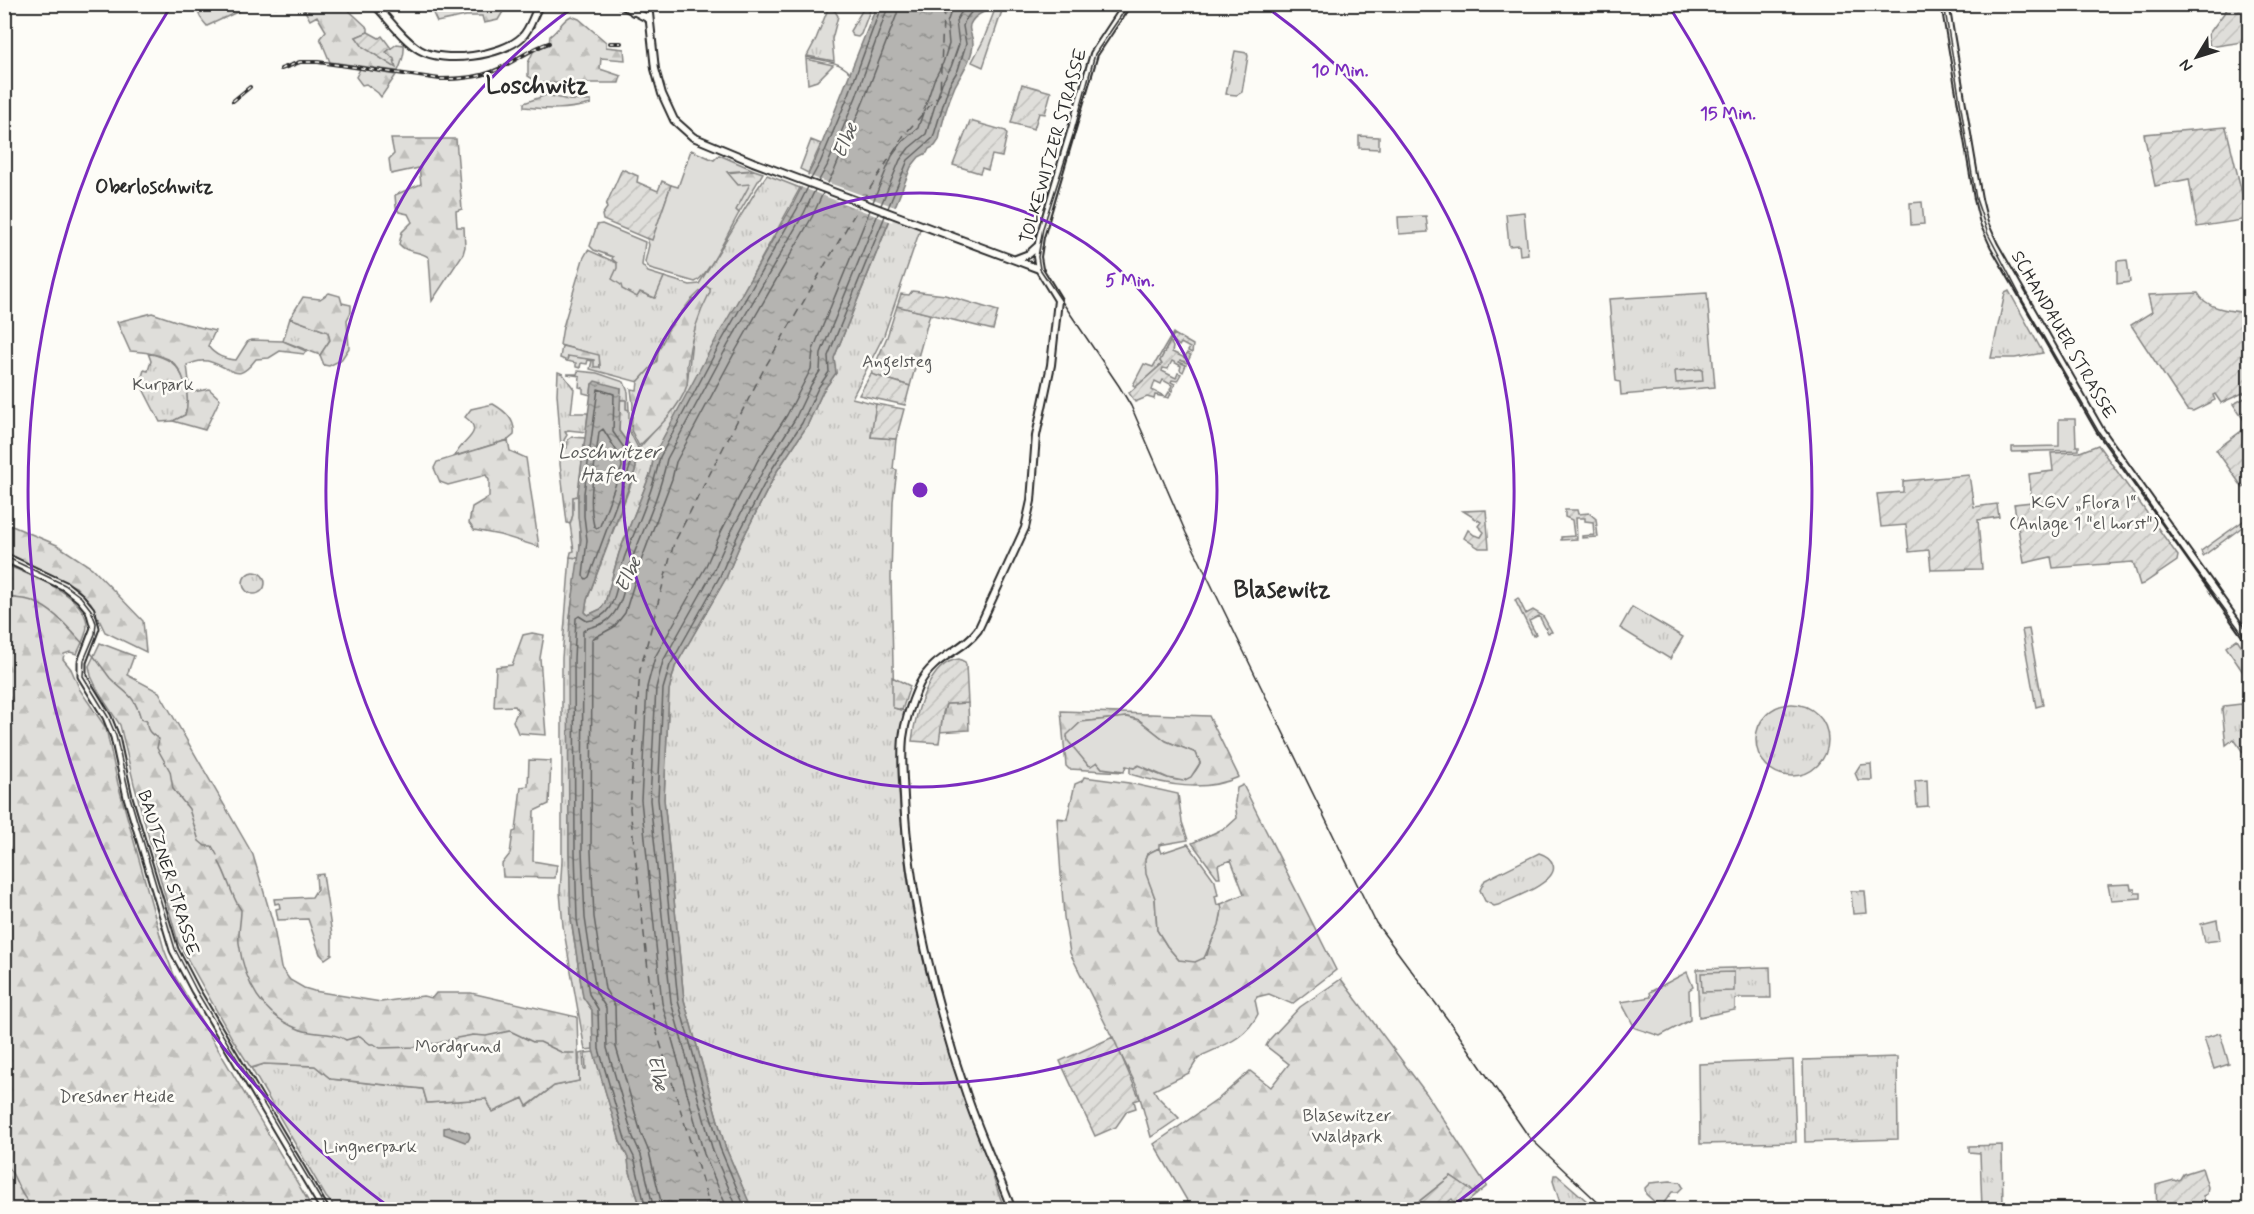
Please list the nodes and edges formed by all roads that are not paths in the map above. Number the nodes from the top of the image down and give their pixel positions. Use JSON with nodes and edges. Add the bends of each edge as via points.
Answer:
{"nodes":[{"id":1,"x":374,"y":4,"type":"edge"},
{"id":2,"x":540,"y":4,"type":"edge"},
{"id":3,"x":620,"y":4,"type":"edge"},
{"id":4,"x":643,"y":4,"type":"edge"},
{"id":5,"x":648,"y":4,"type":"edge"},
{"id":6,"x":1127,"y":4,"type":"edge"},
{"id":7,"x":1945,"y":4,"type":"edge"},
{"id":8,"x":633,"y":12,"type":"junction"},
{"id":9,"x":649,"y":19,"type":"junction"},
{"id":10,"x":1039,"y":244,"type":"junction"},
{"id":11,"x":1016,"y":259,"type":"junction"},
{"id":12,"x":1039,"y":269,"type":"junction"},
{"id":13,"x":4,"y":557,"type":"edge"},
{"id":14,"x":2250,"y":641,"type":"edge"},
{"id":15,"x":325,"y":1209,"type":"edge"},
{"id":16,"x":1012,"y":1209,"type":"edge"}],
"edges":[{"from":1,"to":2,"type":"main road","via":[[423,51],[436,56],[461,56],[487,54],[517,41],[529,29]]},
{"from":3,"to":8,"type":"main road"},
{"from":4,"to":8,"type":"main road"},
{"from":5,"to":9,"type":"main road"},
{"from":6,"to":10,"type":"main road","name":"TOLKEWITZER STRASSE","via":[[1094,54]]},
{"from":7,"to":14,"type":"main road","name":"SCHANDAUER STRASSE","via":[[1978,199],[1991,240],[2100,430]]},
{"from":8,"to":9,"type":"main road"},
{"from":9,"to":11,"type":"main road","via":[[657,81],[674,120],[697,140]]},
{"from":10,"to":11,"type":"main road"},
{"from":10,"to":12,"type":"main road","name":"TOLKEWITZER STRASSE"},
{"from":11,"to":12,"type":"main road"},
{"from":12,"to":16,"type":"main road","via":[[1058,298],[1051,365],[1036,436],[1029,513],[978,630],[931,666],[920,684],[903,738],[906,834],[919,916],[969,1101]]},
{"from":13,"to":15,"type":"main road","name":"BAUTZNER STRASSE","via":[[65,586],[77,594],[93,616],[93,637],[83,660],[83,679],[115,736],[128,797],[178,960]]}]}
